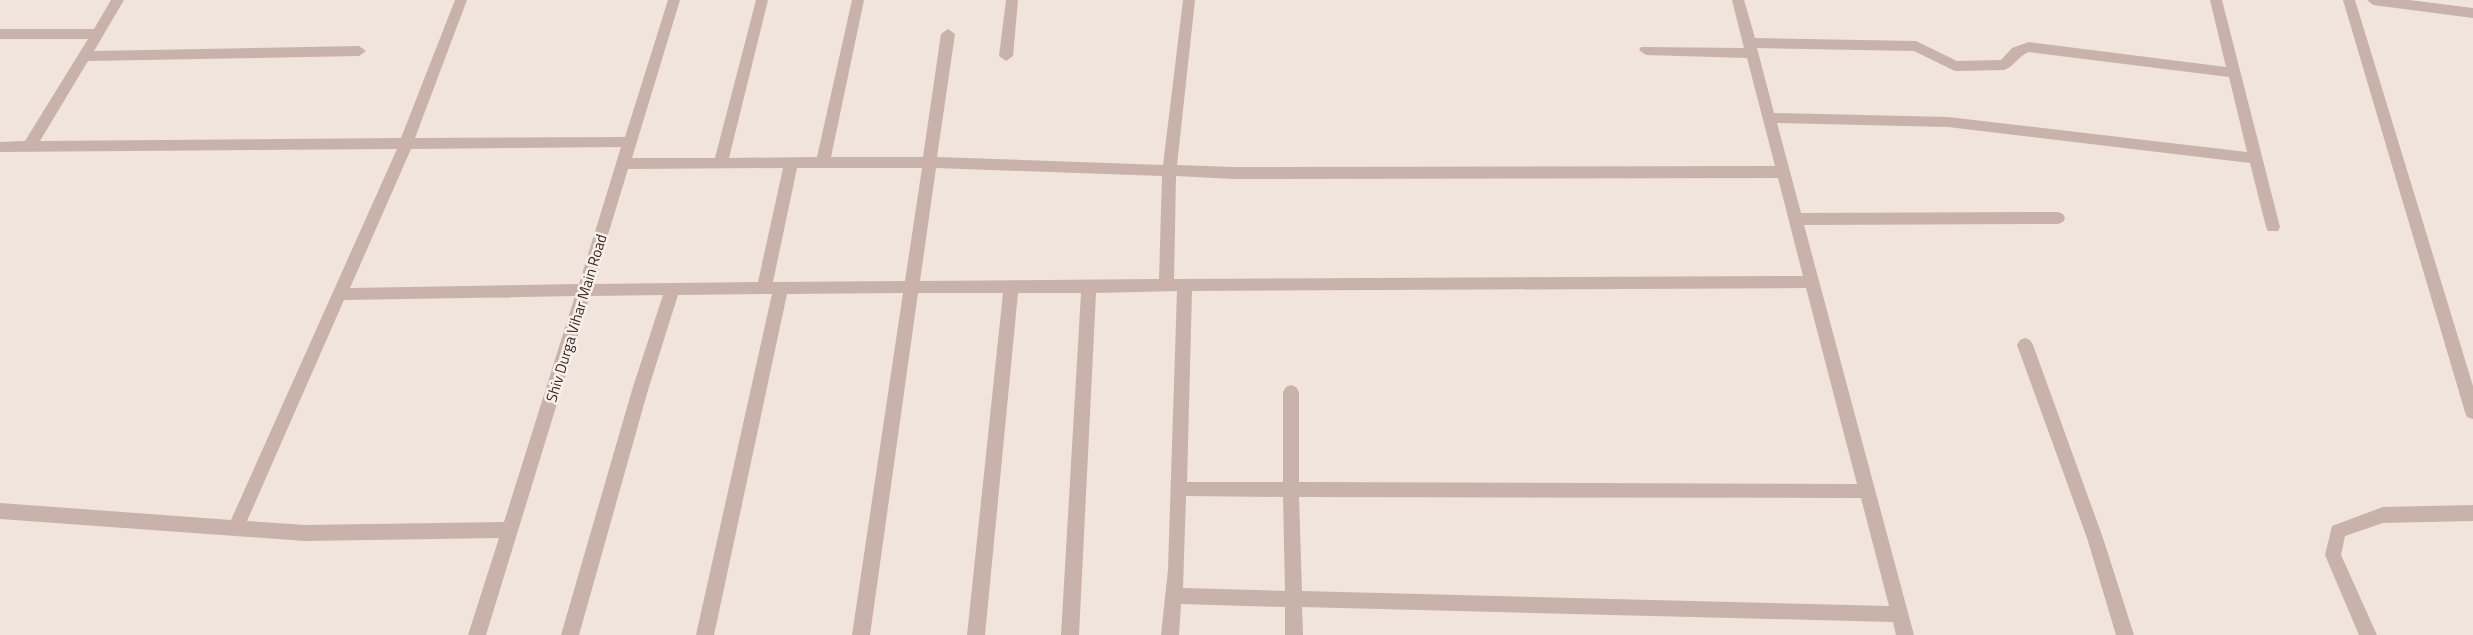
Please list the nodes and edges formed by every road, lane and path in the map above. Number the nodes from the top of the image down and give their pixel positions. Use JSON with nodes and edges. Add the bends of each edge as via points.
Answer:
{"nodes":[{"id":1,"x":118,"y":0,"type":"edge"},
{"id":2,"x":461,"y":0,"type":"edge"},
{"id":3,"x":674,"y":0,"type":"edge"},
{"id":4,"x":762,"y":0,"type":"edge"},
{"id":5,"x":858,"y":0,"type":"edge"},
{"id":6,"x":1012,"y":0,"type":"edge"},
{"id":7,"x":1190,"y":0,"type":"edge"},
{"id":8,"x":1738,"y":0,"type":"edge"},
{"id":9,"x":2216,"y":0,"type":"edge"},
{"id":10,"x":2349,"y":0,"type":"edge"},
{"id":11,"x":2373,"y":0,"type":"edge"},
{"id":12,"x":2469,"y":0,"type":"edge"},
{"id":13,"x":2473,"y":13,"type":"edge"},
{"id":14,"x":0,"y":34,"type":"edge"},
{"id":15,"x":98,"y":34,"type":"junction"},
{"id":16,"x":948,"y":34,"type":"dead end"},
{"id":17,"x":1751,"y":48,"type":"junction"},
{"id":18,"x":1646,"y":50,"type":"dead end"},
{"id":19,"x":359,"y":51,"type":"dead end"},
{"id":20,"x":84,"y":56,"type":"junction"},
{"id":21,"x":1006,"y":56,"type":"dead end"},
{"id":22,"x":2235,"y":73,"type":"junction"},
{"id":23,"x":1769,"y":118,"type":"junction"},
{"id":24,"x":630,"y":142,"type":"junction"},
{"id":25,"x":405,"y":144,"type":"junction"},
{"id":26,"x":0,"y":147,"type":"edge"},
{"id":27,"x":29,"y":147,"type":"junction"},
{"id":28,"x":2256,"y":158,"type":"junction"},
{"id":29,"x":823,"y":162,"type":"junction"},
{"id":30,"x":929,"y":162,"type":"junction"},
{"id":31,"x":721,"y":163,"type":"junction"},
{"id":32,"x":791,"y":163,"type":"junction"},
{"id":33,"x":624,"y":164,"type":"junction"},
{"id":34,"x":1169,"y":172,"type":"junction"},
{"id":35,"x":1784,"y":172,"type":"junction"},
{"id":36,"x":2058,"y":218,"type":"dead end"},
{"id":37,"x":1795,"y":219,"type":"junction"},
{"id":38,"x":2273,"y":227,"type":"dead end"},
{"id":39,"x":1812,"y":282,"type":"junction"},
{"id":40,"x":1166,"y":285,"type":"junction"},
{"id":41,"x":911,"y":286,"type":"junction"},
{"id":42,"x":1011,"y":286,"type":"junction"},
{"id":43,"x":764,"y":287,"type":"junction"},
{"id":44,"x":1185,"y":287,"type":"junction"},
{"id":45,"x":585,"y":288,"type":"junction"},
{"id":46,"x":673,"y":288,"type":"junction"},
{"id":47,"x":782,"y":288,"type":"junction"},
{"id":48,"x":1089,"y":289,"type":"junction"},
{"id":49,"x":338,"y":294,"type":"junction"},
{"id":50,"x":2025,"y":345,"type":"dead end"},
{"id":51,"x":1292,"y":392,"type":"dead end"},
{"id":52,"x":2473,"y":412,"type":"edge"},
{"id":53,"x":1178,"y":489,"type":"junction"},
{"id":54,"x":1291,"y":490,"type":"junction"},
{"id":55,"x":1866,"y":491,"type":"junction"},
{"id":56,"x":0,"y":511,"type":"edge"},
{"id":57,"x":2473,"y":513,"type":"edge"},
{"id":58,"x":235,"y":529,"type":"junction"},
{"id":59,"x":510,"y":530,"type":"junction"},
{"id":60,"x":1173,"y":596,"type":"junction"},
{"id":61,"x":1293,"y":598,"type":"junction"},
{"id":62,"x":1899,"y":614,"type":"junction"},
{"id":63,"x":477,"y":635,"type":"edge"},
{"id":64,"x":570,"y":635,"type":"edge"},
{"id":65,"x":705,"y":635,"type":"edge"},
{"id":66,"x":861,"y":635,"type":"edge"},
{"id":67,"x":976,"y":635,"type":"edge"},
{"id":68,"x":1070,"y":635,"type":"edge"},
{"id":69,"x":1170,"y":635,"type":"edge"},
{"id":70,"x":1294,"y":635,"type":"edge"},
{"id":71,"x":1905,"y":635,"type":"edge"},
{"id":72,"x":2125,"y":635,"type":"edge"},
{"id":73,"x":2368,"y":635,"type":"edge"}],
"edges":[{"from":1,"to":15,"type":"street"},
{"from":2,"to":25,"type":"street"},
{"from":3,"to":24,"type":"street","name":"Shiv Durga Vihar Main Road"},
{"from":4,"to":31,"type":"street"},
{"from":5,"to":29,"type":"street"},
{"from":6,"to":21,"type":"street"},
{"from":7,"to":34,"type":"street"},
{"from":8,"to":17,"type":"street"},
{"from":9,"to":22,"type":"street"},
{"from":10,"to":52,"type":"street"},
{"from":11,"to":13,"type":"street"},
{"from":12,"to":13,"type":"street"},
{"from":14,"to":15,"type":"street"},
{"from":15,"to":20,"type":"street"},
{"from":16,"to":30,"type":"street"},
{"from":17,"to":18,"type":"street"},
{"from":17,"to":22,"type":"street","via":[[1916,46],[1955,66],[2004,65],[2017,51],[2029,47]]},
{"from":17,"to":23,"type":"street"},
{"from":19,"to":20,"type":"street"},
{"from":20,"to":27,"type":"street"},
{"from":22,"to":28,"type":"street"},
{"from":23,"to":28,"type":"street","via":[[1948,122]]},
{"from":23,"to":35,"type":"street"},
{"from":24,"to":25,"type":"street"},
{"from":24,"to":33,"type":"street","name":"Shiv Durga Vihar Main Road"},
{"from":25,"to":27,"type":"street"},
{"from":25,"to":49,"type":"street"},
{"from":26,"to":27,"type":"street"},
{"from":28,"to":38,"type":"street"},
{"from":29,"to":30,"type":"street"},
{"from":29,"to":32,"type":"street"},
{"from":30,"to":34,"type":"street"},
{"from":30,"to":41,"type":"street"},
{"from":31,"to":32,"type":"street"},
{"from":31,"to":33,"type":"street"},
{"from":32,"to":43,"type":"street"},
{"from":33,"to":45,"type":"street","name":"Shiv Durga Vihar Main Road"},
{"from":34,"to":35,"type":"street"},
{"from":34,"to":40,"type":"street"},
{"from":35,"to":37,"type":"street"},
{"from":36,"to":37,"type":"street"},
{"from":37,"to":39,"type":"street"},
{"from":39,"to":44,"type":"street"},
{"from":39,"to":55,"type":"street"},
{"from":40,"to":44,"type":"street"},
{"from":40,"to":48,"type":"street"},
{"from":41,"to":42,"type":"street"},
{"from":41,"to":47,"type":"street"},
{"from":41,"to":66,"type":"street"},
{"from":42,"to":48,"type":"street"},
{"from":42,"to":67,"type":"street"},
{"from":43,"to":46,"type":"street"},
{"from":43,"to":47,"type":"street"},
{"from":44,"to":53,"type":"street"},
{"from":45,"to":46,"type":"street"},
{"from":45,"to":49,"type":"street"},
{"from":45,"to":59,"type":"street","name":"Shiv Durga Vihar Main Road"},
{"from":46,"to":64,"type":"street"},
{"from":47,"to":65,"type":"street"},
{"from":48,"to":68,"type":"street"},
{"from":49,"to":58,"type":"street"},
{"from":50,"to":72,"type":"street","via":[[2095,538]]},
{"from":51,"to":54,"type":"street"},
{"from":53,"to":54,"type":"street"},
{"from":53,"to":60,"type":"street"},
{"from":54,"to":55,"type":"street"},
{"from":54,"to":61,"type":"street"},
{"from":55,"to":62,"type":"street"},
{"from":56,"to":58,"type":"street"},
{"from":57,"to":73,"type":"street","via":[[2383,515],[2338,531],[2333,555]]},
{"from":58,"to":59,"type":"street","via":[[305,533]]},
{"from":59,"to":63,"type":"street","name":"Shiv Durga Vihar Main Road"},
{"from":60,"to":61,"type":"street"},
{"from":60,"to":69,"type":"street"},
{"from":61,"to":62,"type":"street"},
{"from":61,"to":70,"type":"street"},
{"from":62,"to":71,"type":"street"}]}
